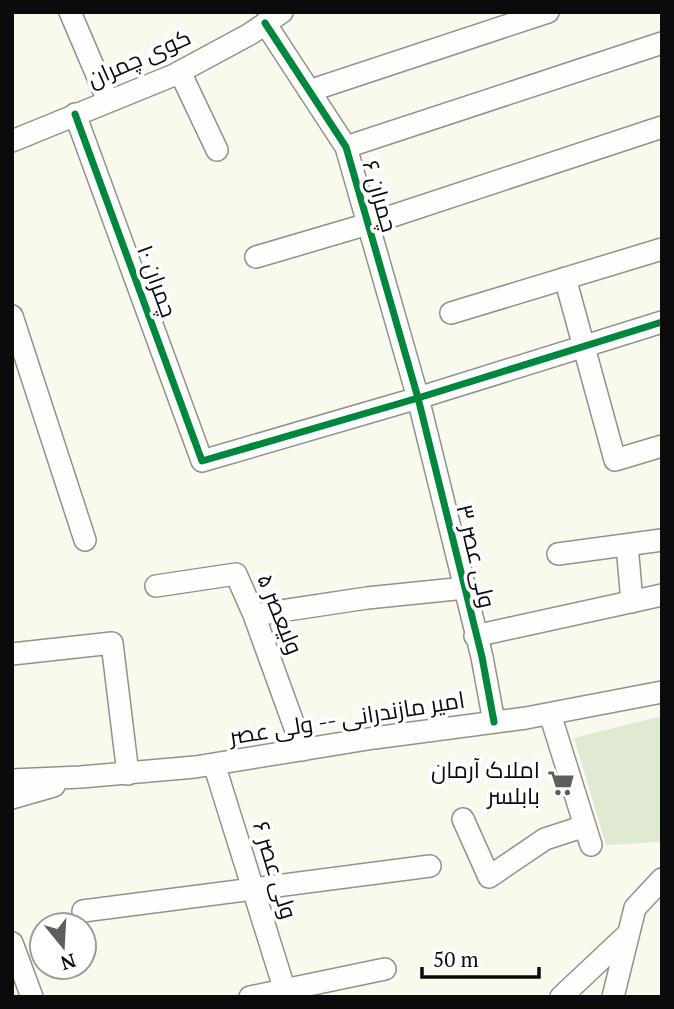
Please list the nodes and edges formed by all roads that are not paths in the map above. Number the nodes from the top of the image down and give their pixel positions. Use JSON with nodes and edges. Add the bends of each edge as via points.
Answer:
{"nodes":[{"id":1,"x":70,"y":12,"type":"edge"},
{"id":2,"x":548,"y":12,"type":"edge"},
{"id":3,"x":274,"y":18,"type":"edge"},
{"id":4,"x":662,"y":43,"type":"edge"},
{"id":5,"x":180,"y":72,"type":"junction"},
{"id":6,"x":309,"y":91,"type":"junction"},
{"id":7,"x":108,"y":101,"type":"junction"},
{"id":8,"x":75,"y":114,"type":"junction"},
{"id":9,"x":662,"y":127,"type":"edge"},
{"id":10,"x":12,"y":141,"type":"edge"},
{"id":11,"x":346,"y":147,"type":"junction"},
{"id":12,"x":217,"y":150,"type":"dead end"},
{"id":13,"x":368,"y":224,"type":"junction"},
{"id":14,"x":662,"y":249,"type":"edge"},
{"id":15,"x":256,"y":257,"type":"dead end"},
{"id":16,"x":565,"y":278,"type":"junction"},
{"id":17,"x":451,"y":313,"type":"dead end"},
{"id":18,"x":12,"y":316,"type":"edge"},
{"id":19,"x":662,"y":322,"type":"edge"},
{"id":20,"x":583,"y":346,"type":"junction"},
{"id":21,"x":418,"y":398,"type":"junction"},
{"id":22,"x":662,"y":446,"type":"edge"},
{"id":23,"x":85,"y":540,"type":"dead end"},
{"id":24,"x":662,"y":540,"type":"edge"},
{"id":25,"x":627,"y":545,"type":"junction"},
{"id":26,"x":558,"y":554,"type":"dead end"},
{"id":27,"x":156,"y":586,"type":"dead end"},
{"id":28,"x":465,"y":588,"type":"junction"},
{"id":29,"x":662,"y":595,"type":"edge"},
{"id":30,"x":632,"y":602,"type":"junction"},
{"id":31,"x":254,"y":615,"type":"junction"},
{"id":32,"x":475,"y":636,"type":"junction"},
{"id":33,"x":12,"y":654,"type":"edge"},
{"id":34,"x":662,"y":692,"type":"edge"},
{"id":35,"x":550,"y":714,"type":"junction"},
{"id":36,"x":494,"y":722,"type":"junction"},
{"id":37,"x":303,"y":750,"type":"junction"},
{"id":38,"x":214,"y":764,"type":"junction"},
{"id":39,"x":128,"y":774,"type":"junction"},
{"id":40,"x":81,"y":777,"type":"junction"},
{"id":41,"x":12,"y":780,"type":"edge"},
{"id":42,"x":12,"y":798,"type":"edge"},
{"id":43,"x":464,"y":819,"type":"dead end"},
{"id":44,"x":430,"y":866,"type":"dead end"},
{"id":45,"x":662,"y":879,"type":"edge"},
{"id":46,"x":253,"y":889,"type":"junction"},
{"id":47,"x":83,"y":911,"type":"dead end"},
{"id":48,"x":628,"y":934,"type":"junction"},
{"id":49,"x":12,"y":943,"type":"edge"},
{"id":50,"x":385,"y":969,"type":"dead end"},
{"id":51,"x":285,"y":991,"type":"junction"},
{"id":52,"x":32,"y":997,"type":"edge"},
{"id":53,"x":250,"y":997,"type":"edge"},
{"id":54,"x":561,"y":997,"type":"edge"},
{"id":55,"x":613,"y":997,"type":"edge"}],
"edges":[{"from":1,"to":7,"type":"street"},
{"from":2,"to":6,"type":"street"},
{"from":3,"to":5,"type":"street","name":"کوی چمران"},
{"from":3,"to":6,"type":"street","name":"چمران ۶"},
{"from":4,"to":11,"type":"street"},
{"from":5,"to":7,"type":"street","name":"کوی چمران"},
{"from":5,"to":12,"type":"street"},
{"from":6,"to":11,"type":"street","name":"چمران ۶"},
{"from":7,"to":8,"type":"street","name":"کوی چمران"},
{"from":8,"to":10,"type":"street","name":"کوی چمران"},
{"from":8,"to":21,"type":"street","name":"چمران ۱۰","via":[[202,461]]},
{"from":9,"to":13,"type":"street"},
{"from":11,"to":13,"type":"street","name":"چمران ۶"},
{"from":13,"to":15,"type":"street"},
{"from":13,"to":21,"type":"street","name":"چمران ۶"},
{"from":14,"to":16,"type":"street"},
{"from":16,"to":17,"type":"street"},
{"from":16,"to":20,"type":"street"},
{"from":18,"to":23,"type":"street"},
{"from":19,"to":20,"type":"street"},
{"from":20,"to":21,"type":"street"},
{"from":20,"to":22,"type":"street","via":[[615,460]]},
{"from":21,"to":28,"type":"street","name":"ولی عصر ۳"},
{"from":24,"to":25,"type":"street"},
{"from":25,"to":26,"type":"street"},
{"from":25,"to":30,"type":"street"},
{"from":27,"to":31,"type":"street","name":"ولیعصر ۵","via":[[236,574]]},
{"from":28,"to":31,"type":"street"},
{"from":28,"to":32,"type":"street","name":"ولی عصر ۳"},
{"from":29,"to":30,"type":"street"},
{"from":30,"to":32,"type":"street"},
{"from":31,"to":37,"type":"street","name":"ولیعصر ۵"},
{"from":32,"to":36,"type":"street","name":"ولی عصر ۳"},
{"from":33,"to":39,"type":"street","via":[[112,643]]},
{"from":34,"to":35,"type":"street","name":"امیر مازندرانی -- ولی عصر"},
{"from":35,"to":36,"type":"street","name":"امیر مازندرانی -- ولی عصر"},
{"from":35,"to":43,"type":"street","via":[[588,836],[545,839],[489,877]]},
{"from":36,"to":37,"type":"street","name":"امیر مازندرانی -- ولی عصر"},
{"from":37,"to":38,"type":"street","name":"امیر مازندرانی -- ولی عصر"},
{"from":38,"to":39,"type":"street","name":"امیر مازندرانی -- ولی عصر"},
{"from":38,"to":46,"type":"street","name":"ولی عصر ۶"},
{"from":39,"to":40,"type":"street","name":"امیر مازندرانی -- ولی عصر"},
{"from":40,"to":41,"type":"street"},
{"from":40,"to":42,"type":"street"},
{"from":44,"to":46,"type":"street"},
{"from":45,"to":48,"type":"street","via":[[635,908]]},
{"from":46,"to":47,"type":"street"},
{"from":46,"to":51,"type":"street","name":"ولی عصر ۶"},
{"from":48,"to":54,"type":"street"},
{"from":48,"to":55,"type":"street"},
{"from":49,"to":52,"type":"street"},
{"from":50,"to":51,"type":"street"},
{"from":51,"to":53,"type":"street"}]}
